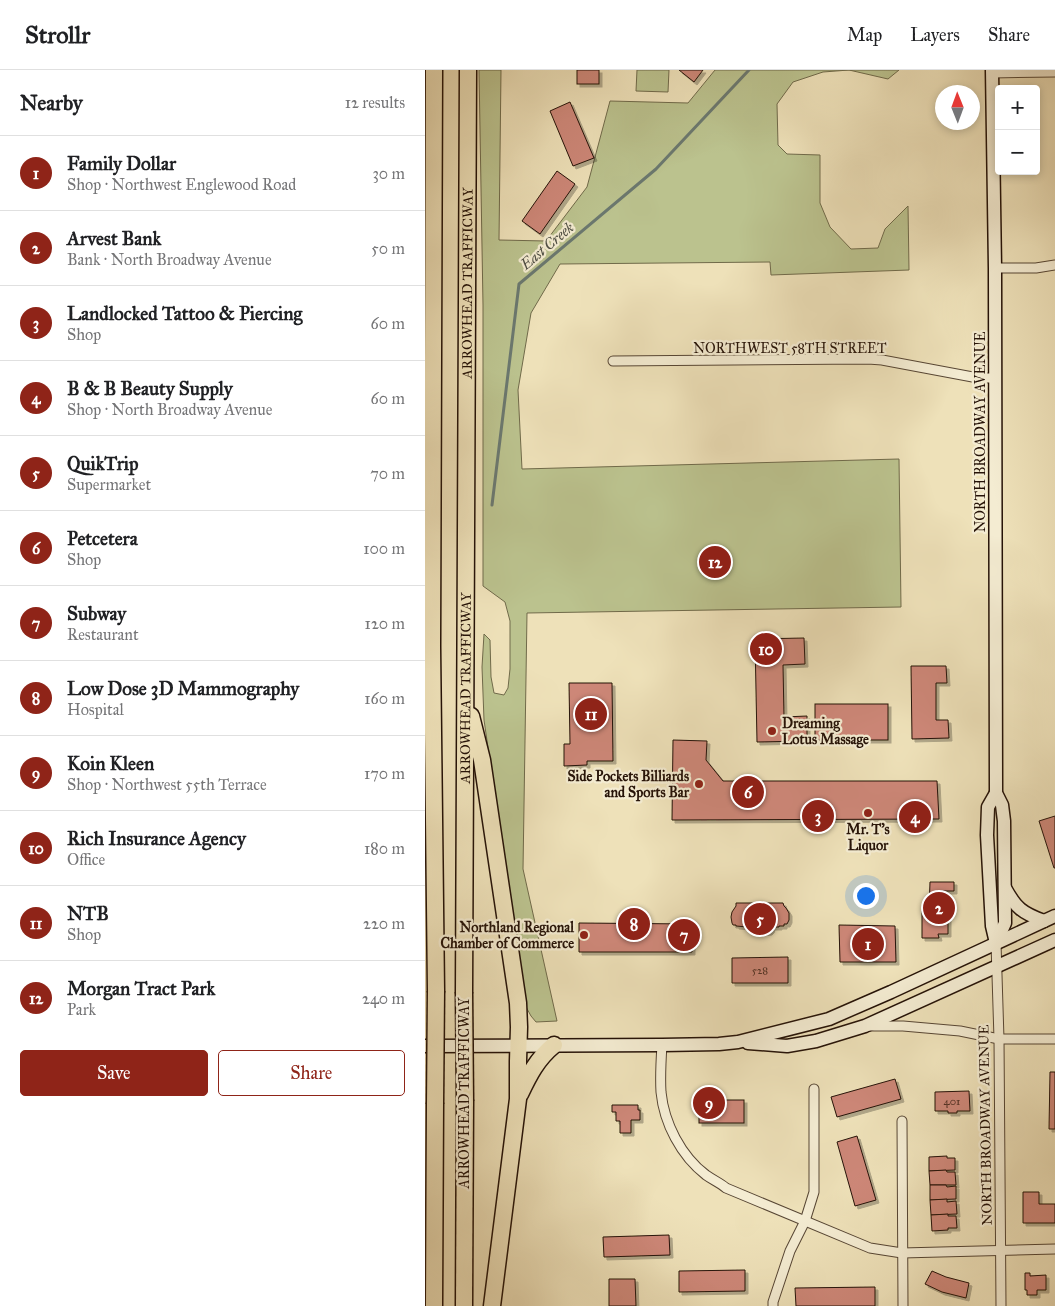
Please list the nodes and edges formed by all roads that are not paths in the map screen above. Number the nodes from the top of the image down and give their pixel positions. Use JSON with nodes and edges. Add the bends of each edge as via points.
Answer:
{"nodes":[{"id":1,"x":435,"y":70,"type":"edge"},
{"id":2,"x":468,"y":70,"type":"edge"},
{"id":3,"x":992,"y":71,"type":"edge"},
{"id":4,"x":1055,"y":72,"type":"edge"},
{"id":5,"x":1055,"y":265,"type":"edge"},
{"id":6,"x":995,"y":268,"type":"junction"},
{"id":7,"x":613,"y":361,"type":"dead end"},
{"id":8,"x":995,"y":378,"type":"junction"},
{"id":9,"x":432,"y":646,"type":"junction"},
{"id":10,"x":425,"y":690,"type":"edge"},
{"id":11,"x":465,"y":694,"type":"junction"},
{"id":12,"x":996,"y":793,"type":"junction"},
{"id":13,"x":1004,"y":886,"type":"junction"},
{"id":14,"x":1049,"y":918,"type":"edge"},
{"id":15,"x":1055,"y":940,"type":"edge"},
{"id":16,"x":996,"y":943,"type":"junction"},
{"id":17,"x":996,"y":966,"type":"junction"},
{"id":18,"x":865,"y":1026,"type":"junction"},
{"id":19,"x":999,"y":1038,"type":"junction"},
{"id":20,"x":1055,"y":1039,"type":"edge"},
{"id":21,"x":738,"y":1042,"type":"junction"},
{"id":22,"x":518,"y":1045,"type":"junction"},
{"id":23,"x":554,"y":1045,"type":"junction"},
{"id":24,"x":661,"y":1045,"type":"junction"},
{"id":25,"x":425,"y":1046,"type":"edge"},
{"id":26,"x":814,"y":1089,"type":"dead end"},
{"id":27,"x":518,"y":1099,"type":"junction"},
{"id":28,"x":902,"y":1121,"type":"dead end"},
{"id":29,"x":805,"y":1221,"type":"junction"},
{"id":30,"x":1055,"y":1249,"type":"edge"},
{"id":31,"x":1001,"y":1251,"type":"junction"},
{"id":32,"x":901,"y":1253,"type":"junction"},
{"id":33,"x":434,"y":1306,"type":"edge"},
{"id":34,"x":464,"y":1306,"type":"edge"},
{"id":35,"x":492,"y":1306,"type":"edge"},
{"id":36,"x":773,"y":1306,"type":"edge"},
{"id":37,"x":903,"y":1306,"type":"edge"},
{"id":38,"x":1001,"y":1306,"type":"edge"}],
"edges":[{"from":1,"to":9,"type":"highway","name":"ARROWHEAD TRAFFICWAY"},
{"from":2,"to":11,"type":"highway","name":"ARROWHEAD TRAFFICWAY"},
{"from":3,"to":4,"type":"street"},
{"from":3,"to":6,"type":"main road","name":"NORTH BROADWAY AVENUE"},
{"from":5,"to":6,"type":"street"},
{"from":6,"to":8,"type":"main road","name":"NORTH BROADWAY AVENUE"},
{"from":7,"to":8,"type":"street","name":"NORTHWEST 58TH STREET","via":[[868,359],[978,378]]},
{"from":8,"to":12,"type":"main road","name":"NORTH BROADWAY AVENUE"},
{"from":9,"to":10,"type":"highway"},
{"from":9,"to":33,"type":"highway","name":"ARROWHEAD TRAFFICWAY","bridge":true,"via":[[437,991]]},
{"from":11,"to":22,"type":"highway","via":[[482,760],[517,1003]]},
{"from":11,"to":34,"type":"highway","name":"ARROWHEAD TRAFFICWAY","bridge":true},
{"from":12,"to":13,"type":"main road","name":"NORTH BROADWAY AVENUE","via":[[1004,821]]},
{"from":12,"to":16,"type":"main road","name":"NORTH BROADWAY AVENUE","via":[[988,807],[987,835],[992,926]]},
{"from":13,"to":14,"type":"main road","via":[[1019,909],[1031,916]]},
{"from":13,"to":16,"type":"main road","name":"NORTH BROADWAY AVENUE","via":[[1005,923]]},
{"from":14,"to":16,"type":"main road"},
{"from":15,"to":17,"type":"main road"},
{"from":16,"to":17,"type":"street","name":"NORTH BROADWAY AVENUE"},
{"from":16,"to":21,"type":"main road","via":[[829,1019]]},
{"from":17,"to":18,"type":"main road"},
{"from":17,"to":19,"type":"street","name":"NORTH BROADWAY AVENUE"},
{"from":18,"to":19,"type":"street","via":[[960,1031]]},
{"from":18,"to":21,"type":"main road","via":[[787,1046]]},
{"from":19,"to":20,"type":"street"},
{"from":19,"to":31,"type":"street","name":"NORTH BROADWAY AVENUE"},
{"from":21,"to":24,"type":"main road"},
{"from":22,"to":23,"type":"main road"},
{"from":22,"to":25,"type":"main road"},
{"from":22,"to":27,"type":"highway"},
{"from":23,"to":24,"type":"main road"},
{"from":23,"to":27,"type":"highway","via":[[539,1060]]},
{"from":24,"to":29,"type":"street","via":[[661,1087],[669,1123],[694,1164],[726,1188]]},
{"from":26,"to":29,"type":"street","via":[[814,1192]]},
{"from":27,"to":35,"type":"highway"},
{"from":28,"to":32,"type":"street"},
{"from":29,"to":32,"type":"street","via":[[870,1248]]},
{"from":29,"to":36,"type":"street","via":[[790,1251]]},
{"from":30,"to":31,"type":"street"},
{"from":31,"to":32,"type":"street"},
{"from":31,"to":38,"type":"street","name":"NORTH BROADWAY AVENUE"},
{"from":32,"to":37,"type":"street"}]}
